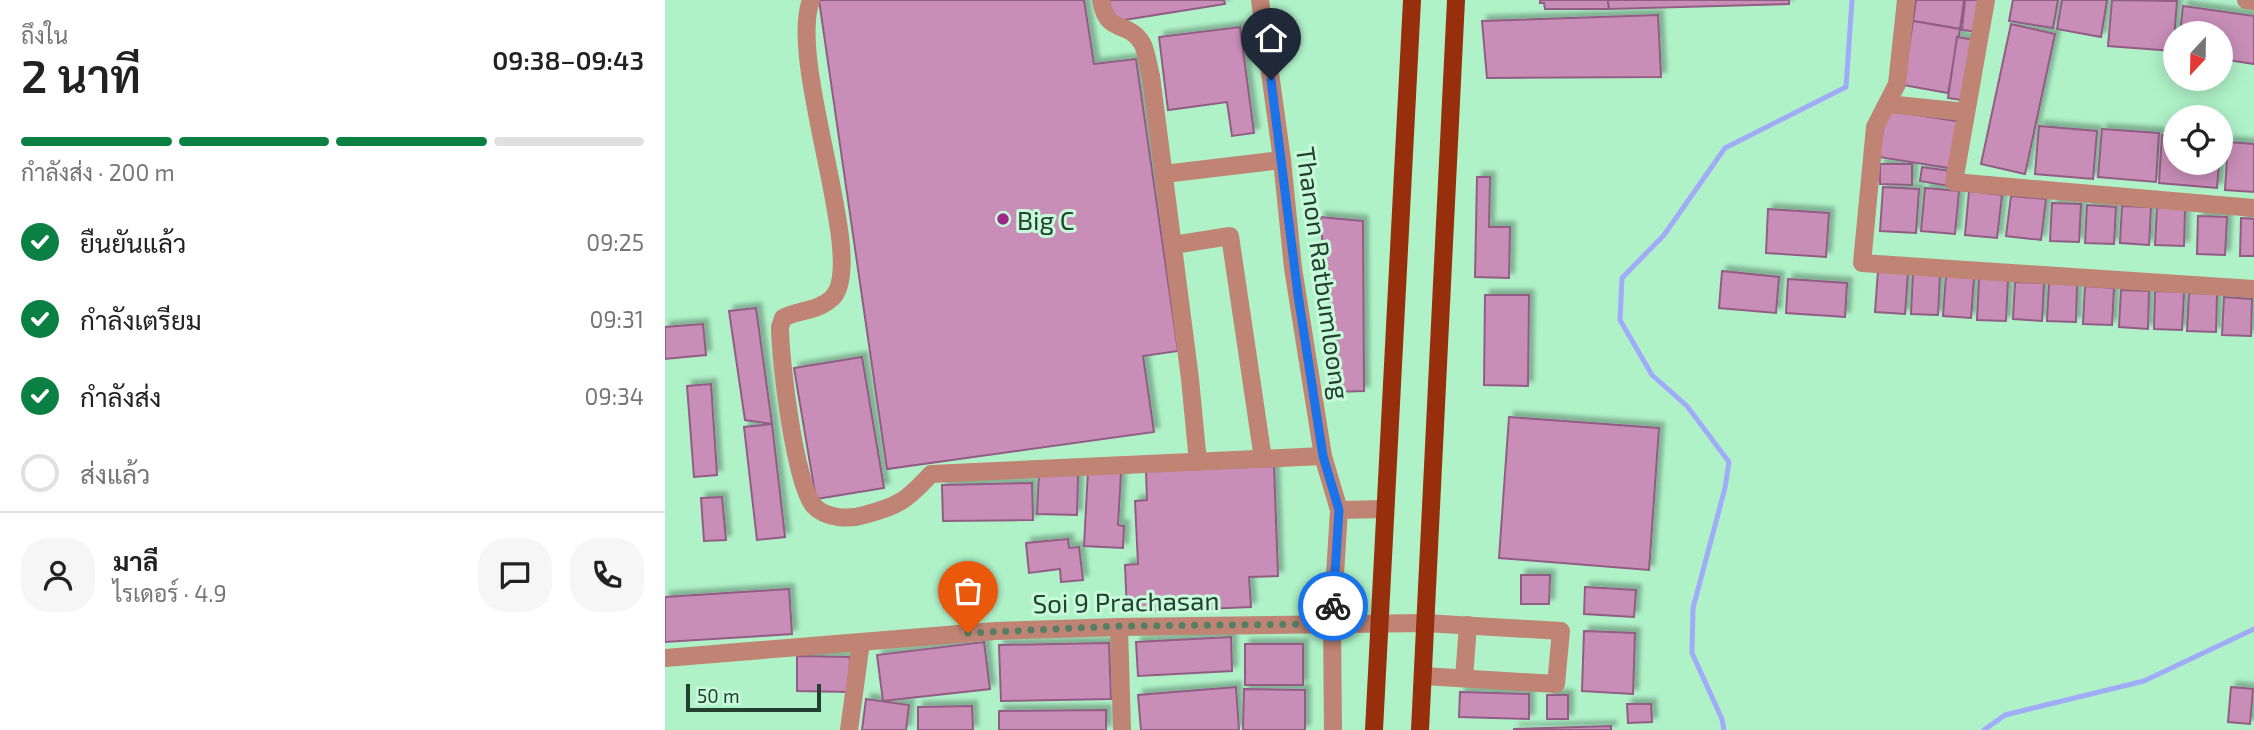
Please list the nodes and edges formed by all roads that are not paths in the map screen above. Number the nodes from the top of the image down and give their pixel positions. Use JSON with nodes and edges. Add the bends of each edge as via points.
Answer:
{"nodes":[{"id":1,"x":811,"y":0,"type":"edge"},
{"id":2,"x":1101,"y":0,"type":"edge"},
{"id":3,"x":1260,"y":0,"type":"edge"},
{"id":4,"x":1412,"y":0,"type":"edge"},
{"id":5,"x":1456,"y":0,"type":"edge"},
{"id":6,"x":1906,"y":0,"type":"edge"},
{"id":7,"x":1986,"y":0,"type":"edge"},
{"id":8,"x":2246,"y":0,"type":"edge"},
{"id":9,"x":2254,"y":1,"type":"edge"},
{"id":10,"x":1887,"y":104,"type":"junction"},
{"id":11,"x":1966,"y":112,"type":"junction"},
{"id":12,"x":1282,"y":160,"type":"junction"},
{"id":13,"x":1164,"y":174,"type":"junction"},
{"id":14,"x":2254,"y":208,"type":"edge"},
{"id":15,"x":1173,"y":245,"type":"junction"},
{"id":16,"x":2254,"y":289,"type":"edge"},
{"id":17,"x":1323,"y":456,"type":"junction"},
{"id":18,"x":1263,"y":458,"type":"junction"},
{"id":19,"x":1198,"y":462,"type":"junction"},
{"id":20,"x":1385,"y":509,"type":"junction"},
{"id":21,"x":1339,"y":510,"type":"junction"},
{"id":22,"x":1380,"y":623,"type":"junction"},
{"id":23,"x":1425,"y":623,"type":"junction"},
{"id":24,"x":1332,"y":624,"type":"junction"},
{"id":25,"x":1468,"y":625,"type":"junction"},
{"id":26,"x":1119,"y":626,"type":"junction"},
{"id":27,"x":861,"y":642,"type":"junction"},
{"id":28,"x":665,"y":657,"type":"edge"},
{"id":29,"x":1423,"y":676,"type":"junction"},
{"id":30,"x":1464,"y":678,"type":"junction"},
{"id":31,"x":849,"y":730,"type":"edge"},
{"id":32,"x":1122,"y":730,"type":"edge"},
{"id":33,"x":1333,"y":730,"type":"edge"},
{"id":34,"x":1374,"y":730,"type":"edge"},
{"id":35,"x":1420,"y":730,"type":"edge"}],
"edges":[{"from":1,"to":19,"type":"street","via":[[806,30],[811,85],[837,214],[841,284],[833,298],[790,314],[780,327],[789,417],[804,490],[815,507],[854,518],[892,508],[931,474]]},
{"from":2,"to":13,"type":"street","via":[[1105,18],[1143,44]]},
{"from":3,"to":12,"type":"street","name":"Thanon Ratbumloong"},
{"from":4,"to":20,"type":"main road"},
{"from":5,"to":23,"type":"main road"},
{"from":6,"to":10,"type":"street","via":[[1897,85]]},
{"from":7,"to":11,"type":"street"},
{"from":8,"to":9,"type":"street"},
{"from":10,"to":11,"type":"street"},
{"from":10,"to":16,"type":"street","via":[[1875,127],[1862,263]]},
{"from":11,"to":14,"type":"street","via":[[1954,182]]},
{"from":12,"to":13,"type":"street"},
{"from":12,"to":17,"type":"street","name":"Thanon Ratbumloong","via":[[1293,268]]},
{"from":13,"to":15,"type":"street"},
{"from":15,"to":18,"type":"street","via":[[1230,236]]},
{"from":15,"to":19,"type":"street"},
{"from":17,"to":18,"type":"street"},
{"from":17,"to":21,"type":"street","name":"Thanon Ratbumloong"},
{"from":18,"to":19,"type":"street"},
{"from":20,"to":21,"type":"street"},
{"from":20,"to":22,"type":"main road"},
{"from":21,"to":24,"type":"street"},
{"from":22,"to":23,"type":"street","name":"Soi 9 Prachasan"},
{"from":22,"to":24,"type":"street","name":"Soi 9 Prachasan"},
{"from":22,"to":34,"type":"main road"},
{"from":23,"to":25,"type":"street","name":"Soi 9 Prachasan"},
{"from":23,"to":29,"type":"main road"},
{"from":24,"to":26,"type":"street","name":"Soi 9 Prachasan"},
{"from":24,"to":33,"type":"street"},
{"from":25,"to":30,"type":"street"},
{"from":25,"to":30,"type":"street","name":"Soi 9 Prachasan","via":[[1561,631],[1556,684]]},
{"from":26,"to":27,"type":"street","name":"Soi 9 Prachasan"},
{"from":26,"to":32,"type":"street"},
{"from":27,"to":28,"type":"street","name":"Soi 9 Prachasan"},
{"from":27,"to":31,"type":"street"},
{"from":29,"to":30,"type":"street"},
{"from":29,"to":35,"type":"main road"}]}
